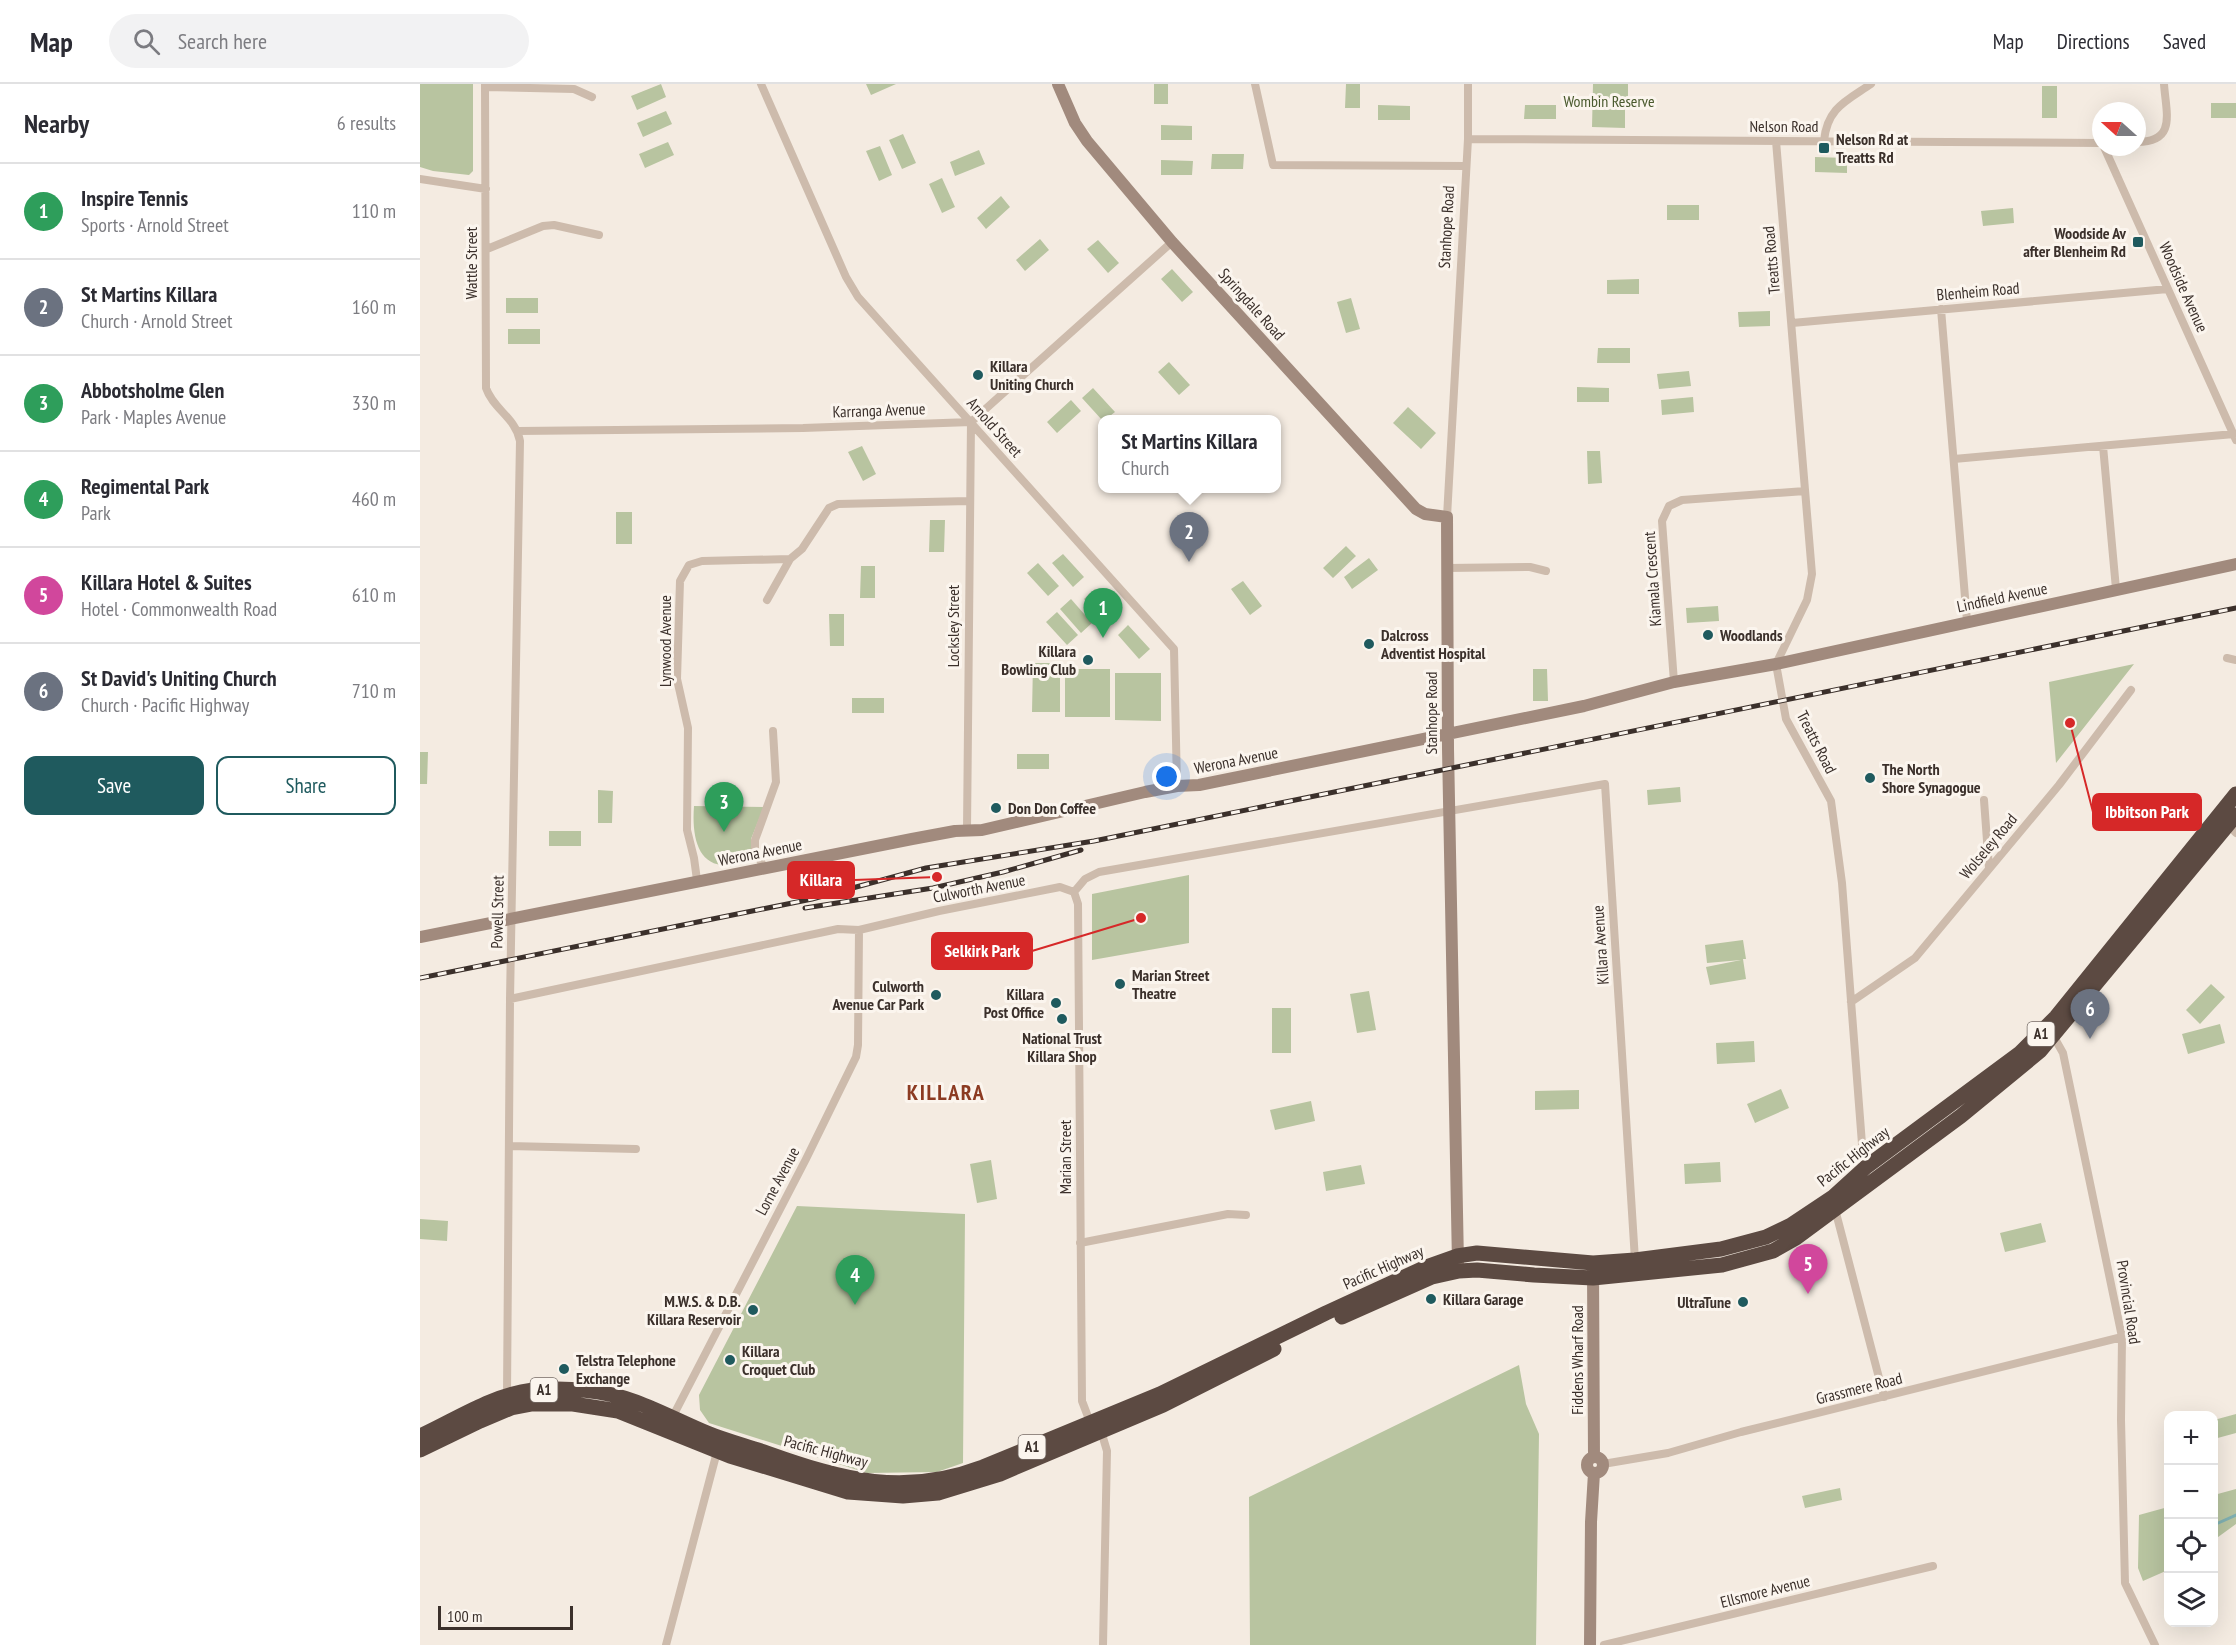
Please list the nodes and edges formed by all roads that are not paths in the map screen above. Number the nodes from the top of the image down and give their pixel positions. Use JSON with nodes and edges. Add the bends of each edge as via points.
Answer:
{"nodes":[{"id":1,"x":761,"y":84,"type":"edge"},
{"id":2,"x":1058,"y":84,"type":"edge"},
{"id":3,"x":1255,"y":84,"type":"edge"},
{"id":4,"x":1468,"y":84,"type":"edge"},
{"id":5,"x":1870,"y":84,"type":"edge"},
{"id":6,"x":2164,"y":84,"type":"edge"},
{"id":7,"x":485,"y":86,"type":"edge"},
{"id":8,"x":592,"y":97,"type":"dead end"},
{"id":9,"x":1468,"y":140,"type":"junction"},
{"id":10,"x":1776,"y":141,"type":"junction"},
{"id":11,"x":1824,"y":141,"type":"junction"},
{"id":12,"x":2146,"y":141,"type":"edge"},
{"id":13,"x":2092,"y":143,"type":"edge"},
{"id":14,"x":2108,"y":156,"type":"edge"},
{"id":15,"x":1466,"y":166,"type":"junction"},
{"id":16,"x":420,"y":179,"type":"edge"},
{"id":17,"x":486,"y":189,"type":"junction"},
{"id":18,"x":598,"y":235,"type":"dead end"},
{"id":19,"x":1172,"y":242,"type":"junction"},
{"id":20,"x":487,"y":249,"type":"junction"},
{"id":21,"x":2168,"y":289,"type":"junction"},
{"id":22,"x":1941,"y":309,"type":"junction"},
{"id":23,"x":1791,"y":323,"type":"junction"},
{"id":24,"x":970,"y":422,"type":"junction"},
{"id":25,"x":518,"y":431,"type":"junction"},
{"id":26,"x":2235,"y":437,"type":"edge"},
{"id":27,"x":2103,"y":446,"type":"junction"},
{"id":28,"x":1954,"y":459,"type":"junction"},
{"id":29,"x":1806,"y":491,"type":"junction"},
{"id":30,"x":969,"y":501,"type":"junction"},
{"id":31,"x":1447,"y":518,"type":"junction"},
{"id":32,"x":790,"y":559,"type":"junction"},
{"id":33,"x":2236,"y":564,"type":"edge"},
{"id":34,"x":1447,"y":568,"type":"junction"},
{"id":35,"x":1546,"y":571,"type":"dead end"},
{"id":36,"x":2116,"y":589,"type":"junction"},
{"id":37,"x":767,"y":600,"type":"dead end"},
{"id":38,"x":1967,"y":621,"type":"junction"},
{"id":39,"x":1776,"y":664,"type":"junction"},
{"id":40,"x":1674,"y":682,"type":"junction"},
{"id":41,"x":2131,"y":690,"type":"dead end"},
{"id":42,"x":773,"y":730,"type":"dead end"},
{"id":43,"x":1448,"y":734,"type":"junction"},
{"id":44,"x":1177,"y":786,"type":"junction"},
{"id":45,"x":2236,"y":794,"type":"edge"},
{"id":46,"x":1984,"y":800,"type":"dead end"},
{"id":47,"x":1450,"y":810,"type":"junction"},
{"id":48,"x":2230,"y":822,"type":"edge"},
{"id":49,"x":967,"y":830,"type":"junction"},
{"id":50,"x":1989,"y":868,"type":"junction"},
{"id":51,"x":765,"y":869,"type":"junction"},
{"id":52,"x":697,"y":880,"type":"junction"},
{"id":53,"x":1074,"y":892,"type":"junction"},
{"id":54,"x":512,"y":918,"type":"junction"},
{"id":55,"x":859,"y":930,"type":"junction"},
{"id":56,"x":420,"y":937,"type":"edge"},
{"id":57,"x":510,"y":999,"type":"junction"},
{"id":58,"x":1851,"y":1002,"type":"junction"},
{"id":59,"x":2054,"y":1036,"type":"junction"},
{"id":60,"x":509,"y":1146,"type":"junction"},
{"id":61,"x":636,"y":1149,"type":"dead end"},
{"id":62,"x":1870,"y":1174,"type":"junction"},
{"id":63,"x":1835,"y":1209,"type":"junction"},
{"id":64,"x":1246,"y":1215,"type":"dead end"},
{"id":65,"x":1080,"y":1244,"type":"junction"},
{"id":66,"x":1635,"y":1260,"type":"junction"},
{"id":67,"x":1458,"y":1263,"type":"junction"},
{"id":68,"x":1593,"y":1270,"type":"junction"},
{"id":69,"x":2122,"y":1337,"type":"junction"},
{"id":70,"x":507,"y":1395,"type":"junction"},
{"id":71,"x":1884,"y":1397,"type":"junction"},
{"id":72,"x":669,"y":1425,"type":"junction"},
{"id":73,"x":1096,"y":1427,"type":"junction"},
{"id":74,"x":420,"y":1436,"type":"edge"},
{"id":75,"x":719,"y":1444,"type":"junction"},
{"id":76,"x":420,"y":1450,"type":"edge"},
{"id":77,"x":1597,"y":1465,"type":"junction"},
{"id":78,"x":1933,"y":1566,"type":"dead end"},
{"id":79,"x":666,"y":1645,"type":"edge"},
{"id":80,"x":1103,"y":1645,"type":"edge"},
{"id":81,"x":1590,"y":1645,"type":"edge"},
{"id":82,"x":1604,"y":1645,"type":"edge"},
{"id":83,"x":2155,"y":1645,"type":"edge"}],
"edges":[{"from":1,"to":24,"type":"street","name":"Arnold Street","via":[[858,297]]},
{"from":2,"to":19,"type":"street","name":"Springdale Road","via":[[1075,123],[1092,149]]},
{"from":3,"to":15,"type":"street","via":[[1273,165]]},
{"from":4,"to":9,"type":"street","name":"Stanhope Road"},
{"from":5,"to":11,"type":"street","via":[[1833,111]]},
{"from":6,"to":12,"type":"street","via":[[2164,133]]},
{"from":7,"to":8,"type":"street","via":[[574,89]]},
{"from":7,"to":17,"type":"street","name":"Wattle Street"},
{"from":9,"to":10,"type":"street","name":"Nelson Road"},
{"from":9,"to":15,"type":"street","name":"Stanhope Road"},
{"from":10,"to":11,"type":"street","name":"Nelson Road"},
{"from":10,"to":23,"type":"street","name":"Treatts Road"},
{"from":11,"to":13,"type":"street","name":"Nelson Road"},
{"from":14,"to":21,"type":"street","name":"Woodside Avenue"},
{"from":15,"to":31,"type":"street","name":"Stanhope Road"},
{"from":16,"to":17,"type":"street"},
{"from":17,"to":20,"type":"street","name":"Wattle Street"},
{"from":18,"to":20,"type":"street","via":[[543,226]]},
{"from":19,"to":24,"type":"street"},
{"from":19,"to":31,"type":"street","name":"Springdale Road","via":[[1412,505],[1425,514]]},
{"from":20,"to":25,"type":"street","name":"Wattle Street","via":[[486,388],[492,402]]},
{"from":21,"to":22,"type":"street","name":"Blenheim Road"},
{"from":21,"to":26,"type":"street","name":"Woodside Avenue"},
{"from":22,"to":23,"type":"street","name":"Blenheim Road"},
{"from":22,"to":28,"type":"street"},
{"from":23,"to":29,"type":"street","name":"Treatts Road"},
{"from":24,"to":25,"type":"street","name":"Karranga Avenue"},
{"from":24,"to":30,"type":"street","name":"Locksley Street"},
{"from":24,"to":44,"type":"street","name":"Arnold Street","via":[[1174,649]]},
{"from":25,"to":54,"type":"street","name":"Powell Street"},
{"from":26,"to":27,"type":"street"},
{"from":27,"to":28,"type":"street"},
{"from":27,"to":36,"type":"street"},
{"from":28,"to":38,"type":"street"},
{"from":29,"to":39,"type":"street","name":"Treatts Road","via":[[1812,574],[1807,600]]},
{"from":29,"to":40,"type":"street","name":"Kiamala Crescent","via":[[1683,500],[1669,506],[1662,521]]},
{"from":30,"to":32,"type":"street","via":[[838,504],[829,508],[802,549]]},
{"from":30,"to":49,"type":"street","name":"Locksley Street"},
{"from":31,"to":34,"type":"street","name":"Stanhope Road"},
{"from":32,"to":37,"type":"street"},
{"from":32,"to":52,"type":"street","name":"Lynwood Avenue","via":[[695,562],[680,581],[677,679],[688,728],[687,830]]},
{"from":33,"to":36,"type":"street","name":"Lindfield Avenue"},
{"from":34,"to":35,"type":"street","via":[[1530,567]]},
{"from":34,"to":43,"type":"street","name":"Stanhope Road"},
{"from":36,"to":38,"type":"street","name":"Lindfield Avenue"},
{"from":38,"to":39,"type":"street","name":"Lindfield Avenue"},
{"from":39,"to":40,"type":"street","name":"Werona Avenue"},
{"from":39,"to":58,"type":"street","name":"Treatts Road","via":[[1786,719],[1831,801]]},
{"from":40,"to":43,"type":"street","name":"Werona Avenue","via":[[1584,706]]},
{"from":41,"to":50,"type":"street","name":"Wolseley Road"},
{"from":42,"to":51,"type":"street","via":[[776,782],[755,840],[755,851]]},
{"from":43,"to":44,"type":"street","name":"Werona Avenue"},
{"from":43,"to":47,"type":"street","name":"Stanhope Road"},
{"from":44,"to":49,"type":"street","name":"Werona Avenue","via":[[982,830]]},
{"from":45,"to":48,"type":"highway","name":"Pacific Highway","number":"A1"},
{"from":46,"to":50,"type":"street"},
{"from":47,"to":53,"type":"street","via":[[1099,872],[1085,879]]},
{"from":47,"to":66,"type":"street","name":"Killara Avenue","via":[[1605,784]]},
{"from":47,"to":67,"type":"street","name":"Stanhope Road"},
{"from":48,"to":59,"type":"highway","name":"Pacific Highway","number":"A1"},
{"from":48,"to":62,"type":"highway","name":"Pacific Highway","number":"A1","via":[[2032,1042]]},
{"from":49,"to":51,"type":"street","name":"Werona Avenue"},
{"from":50,"to":58,"type":"street","name":"Wolseley Road","via":[[1915,958]]},
{"from":51,"to":52,"type":"street","name":"Werona Avenue"},
{"from":52,"to":54,"type":"street","name":"Werona Avenue"},
{"from":53,"to":55,"type":"street","name":"Culworth Avenue","via":[[1060,887]]},
{"from":53,"to":65,"type":"street","name":"Marian Street","via":[[1078,904]]},
{"from":54,"to":56,"type":"street","name":"Werona Avenue"},
{"from":54,"to":57,"type":"street","name":"Powell Street"},
{"from":55,"to":57,"type":"street","name":"Culworth Avenue","via":[[838,929]]},
{"from":55,"to":72,"type":"street","name":"Lorne Avenue","via":[[856,1058]]},
{"from":57,"to":60,"type":"street","name":"Powell Street"},
{"from":58,"to":62,"type":"street","name":"Treatts Road","via":[[1863,1157]]},
{"from":59,"to":62,"type":"highway","name":"Pacific Highway","number":"A1","via":[[1961,1116]]},
{"from":59,"to":69,"type":"street","name":"Provincial Road","via":[[2063,1053]]},
{"from":60,"to":61,"type":"street"},
{"from":60,"to":70,"type":"street","name":"Powell Street"},
{"from":62,"to":63,"type":"highway","name":"Pacific Highway","number":"A1"},
{"from":62,"to":66,"type":"highway","name":"Pacific Highway","number":"A1","via":[[1766,1237],[1721,1249]]},
{"from":63,"to":68,"type":"highway","name":"Pacific Highway","number":"A1","via":[[1796,1238],[1748,1259],[1722,1265]]},
{"from":63,"to":71,"type":"street"},
{"from":64,"to":65,"type":"street","via":[[1228,1214]]},
{"from":65,"to":73,"type":"street","name":"Marian Street","via":[[1082,1401]]},
{"from":66,"to":68,"type":"highway","name":"Pacific Highway","number":"A1"},
{"from":67,"to":68,"type":"highway","name":"Pacific Highway","number":"A1","via":[[1478,1253]]},
{"from":67,"to":73,"type":"highway","name":"Pacific Highway","number":"A1","via":[[1426,1267],[1326,1312]]},
{"from":68,"to":77,"type":"street","name":"Fiddens Wharf Road"},
{"from":69,"to":71,"type":"street","name":"Grassmere Road"},
{"from":69,"to":83,"type":"street","name":"Provincial Road","via":[[2125,1583]]},
{"from":70,"to":72,"type":"highway","name":"Pacific Highway","number":"A1","via":[[556,1389],[599,1393],[636,1402]]},
{"from":70,"to":74,"type":"highway","name":"Pacific Highway","number":"A1"},
{"from":71,"to":77,"type":"street","name":"Grassmere Road","via":[[1668,1453]]},
{"from":72,"to":75,"type":"highway","name":"Pacific Highway","number":"A1"},
{"from":72,"to":76,"type":"highway","name":"Pacific Highway","number":"A1","via":[[606,1408],[532,1404],[494,1414]]},
{"from":73,"to":75,"type":"highway","name":"Pacific Highway","number":"A1","via":[[967,1473],[903,1483],[864,1481],[826,1473]]},
{"from":73,"to":80,"type":"street","name":"Marian Street","via":[[1107,1451]]},
{"from":75,"to":79,"type":"street"},
{"from":77,"to":81,"type":"street","name":"Fiddens Wharf Road","via":[[1591,1522]]},
{"from":78,"to":82,"type":"street","name":"Ellsmore Avenue"}]}
